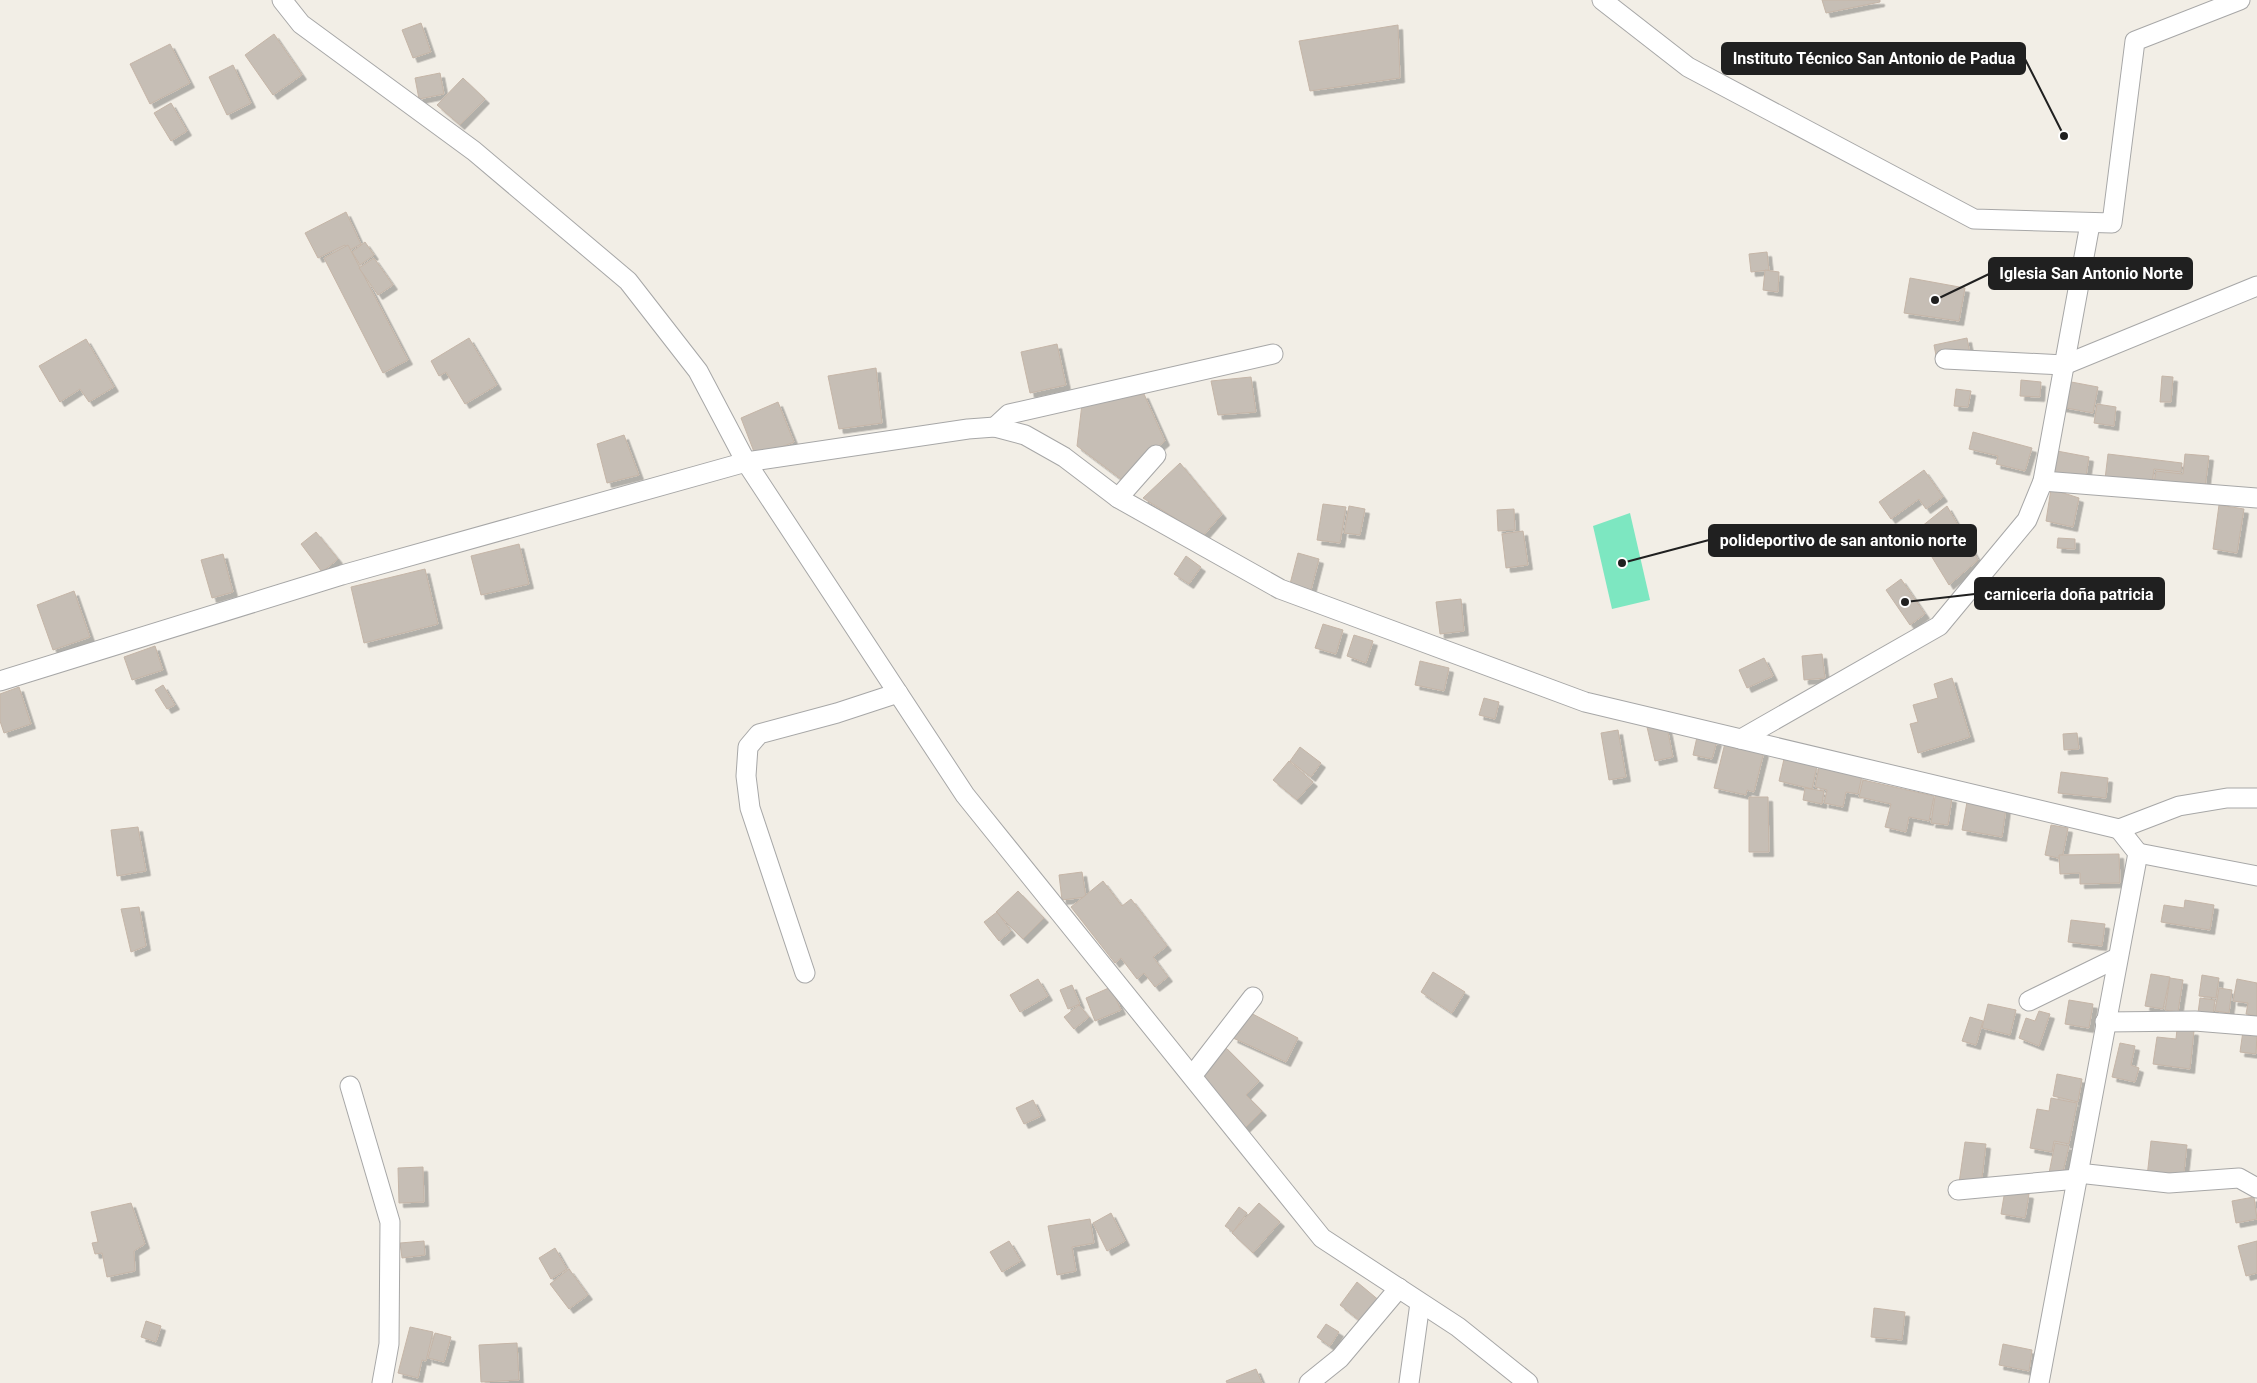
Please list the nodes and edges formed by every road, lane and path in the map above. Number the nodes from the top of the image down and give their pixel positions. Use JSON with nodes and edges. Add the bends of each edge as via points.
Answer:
{"nodes":[{"id":1,"x":282,"y":0,"type":"edge"},
{"id":2,"x":2240,"y":0,"type":"edge"},
{"id":3,"x":1615,"y":3,"type":"edge"},
{"id":4,"x":2090,"y":224,"type":"junction"},
{"id":5,"x":2257,"y":286,"type":"edge"},
{"id":6,"x":1273,"y":354,"type":"dead end"},
{"id":7,"x":1946,"y":359,"type":"dead end"},
{"id":8,"x":2064,"y":365,"type":"junction"},
{"id":9,"x":995,"y":427,"type":"junction"},
{"id":10,"x":1156,"y":455,"type":"dead end"},
{"id":11,"x":746,"y":462,"type":"junction"},
{"id":12,"x":2043,"y":480,"type":"junction"},
{"id":13,"x":1118,"y":498,"type":"junction"},
{"id":14,"x":2257,"y":498,"type":"edge"},
{"id":15,"x":0,"y":681,"type":"edge"},
{"id":16,"x":898,"y":693,"type":"junction"},
{"id":17,"x":1740,"y":739,"type":"junction"},
{"id":18,"x":2257,"y":798,"type":"edge"},
{"id":19,"x":2118,"y":829,"type":"junction"},
{"id":20,"x":2138,"y":853,"type":"junction"},
{"id":21,"x":2257,"y":876,"type":"edge"},
{"id":22,"x":2117,"y":958,"type":"junction"},
{"id":23,"x":805,"y":973,"type":"dead end"},
{"id":24,"x":1253,"y":997,"type":"dead end"},
{"id":25,"x":2029,"y":1001,"type":"dead end"},
{"id":26,"x":2105,"y":1022,"type":"junction"},
{"id":27,"x":2257,"y":1026,"type":"edge"},
{"id":28,"x":1192,"y":1076,"type":"junction"},
{"id":29,"x":350,"y":1086,"type":"dead end"},
{"id":30,"x":2077,"y":1176,"type":"junction"},
{"id":31,"x":2257,"y":1188,"type":"edge"},
{"id":32,"x":1958,"y":1190,"type":"dead end"},
{"id":33,"x":1399,"y":1288,"type":"junction"},
{"id":34,"x":1420,"y":1302,"type":"junction"},
{"id":35,"x":382,"y":1383,"type":"edge"},
{"id":36,"x":1309,"y":1383,"type":"edge"},
{"id":37,"x":1409,"y":1383,"type":"edge"},
{"id":38,"x":1528,"y":1383,"type":"edge"},
{"id":39,"x":2039,"y":1383,"type":"edge"}],
"edges":[{"from":1,"to":11,"type":"street","via":[[301,24],[474,151],[628,280],[698,371]]},
{"from":2,"to":4,"type":"street","via":[[2135,41],[2112,223]]},
{"from":3,"to":4,"type":"street","via":[[1688,67],[1974,219]]},
{"from":4,"to":8,"type":"street"},
{"from":5,"to":8,"type":"street"},
{"from":6,"to":9,"type":"street","via":[[1009,414]]},
{"from":7,"to":8,"type":"street"},
{"from":8,"to":12,"type":"street"},
{"from":9,"to":11,"type":"street"},
{"from":9,"to":13,"type":"street","via":[[1025,435],[1064,457]]},
{"from":10,"to":13,"type":"street"},
{"from":11,"to":15,"type":"street","via":[[342,575]]},
{"from":11,"to":16,"type":"street"},
{"from":12,"to":14,"type":"street"},
{"from":12,"to":17,"type":"street","via":[[2027,520],[1939,626]]},
{"from":13,"to":17,"type":"street","via":[[1280,589],[1586,702]]},
{"from":16,"to":23,"type":"street","via":[[759,734],[748,747],[746,776],[750,808]]},
{"from":16,"to":28,"type":"street","via":[[965,795]]},
{"from":17,"to":19,"type":"street"},
{"from":18,"to":19,"type":"street","via":[[2227,798],[2179,806]]},
{"from":19,"to":20,"type":"street"},
{"from":20,"to":21,"type":"street"},
{"from":20,"to":22,"type":"street"},
{"from":22,"to":25,"type":"street"},
{"from":22,"to":26,"type":"street"},
{"from":24,"to":28,"type":"street"},
{"from":26,"to":27,"type":"street","via":[[2195,1021]]},
{"from":26,"to":30,"type":"street"},
{"from":28,"to":33,"type":"street","via":[[1322,1238]]},
{"from":29,"to":35,"type":"street","via":[[390,1222],[389,1344]]},
{"from":30,"to":31,"type":"street","via":[[2169,1184],[2239,1178]]},
{"from":30,"to":32,"type":"street"},
{"from":30,"to":39,"type":"street"},
{"from":33,"to":34,"type":"street"},
{"from":33,"to":36,"type":"street","via":[[1340,1358]]},
{"from":34,"to":37,"type":"street"},
{"from":34,"to":38,"type":"street","via":[[1458,1327]]}]}
